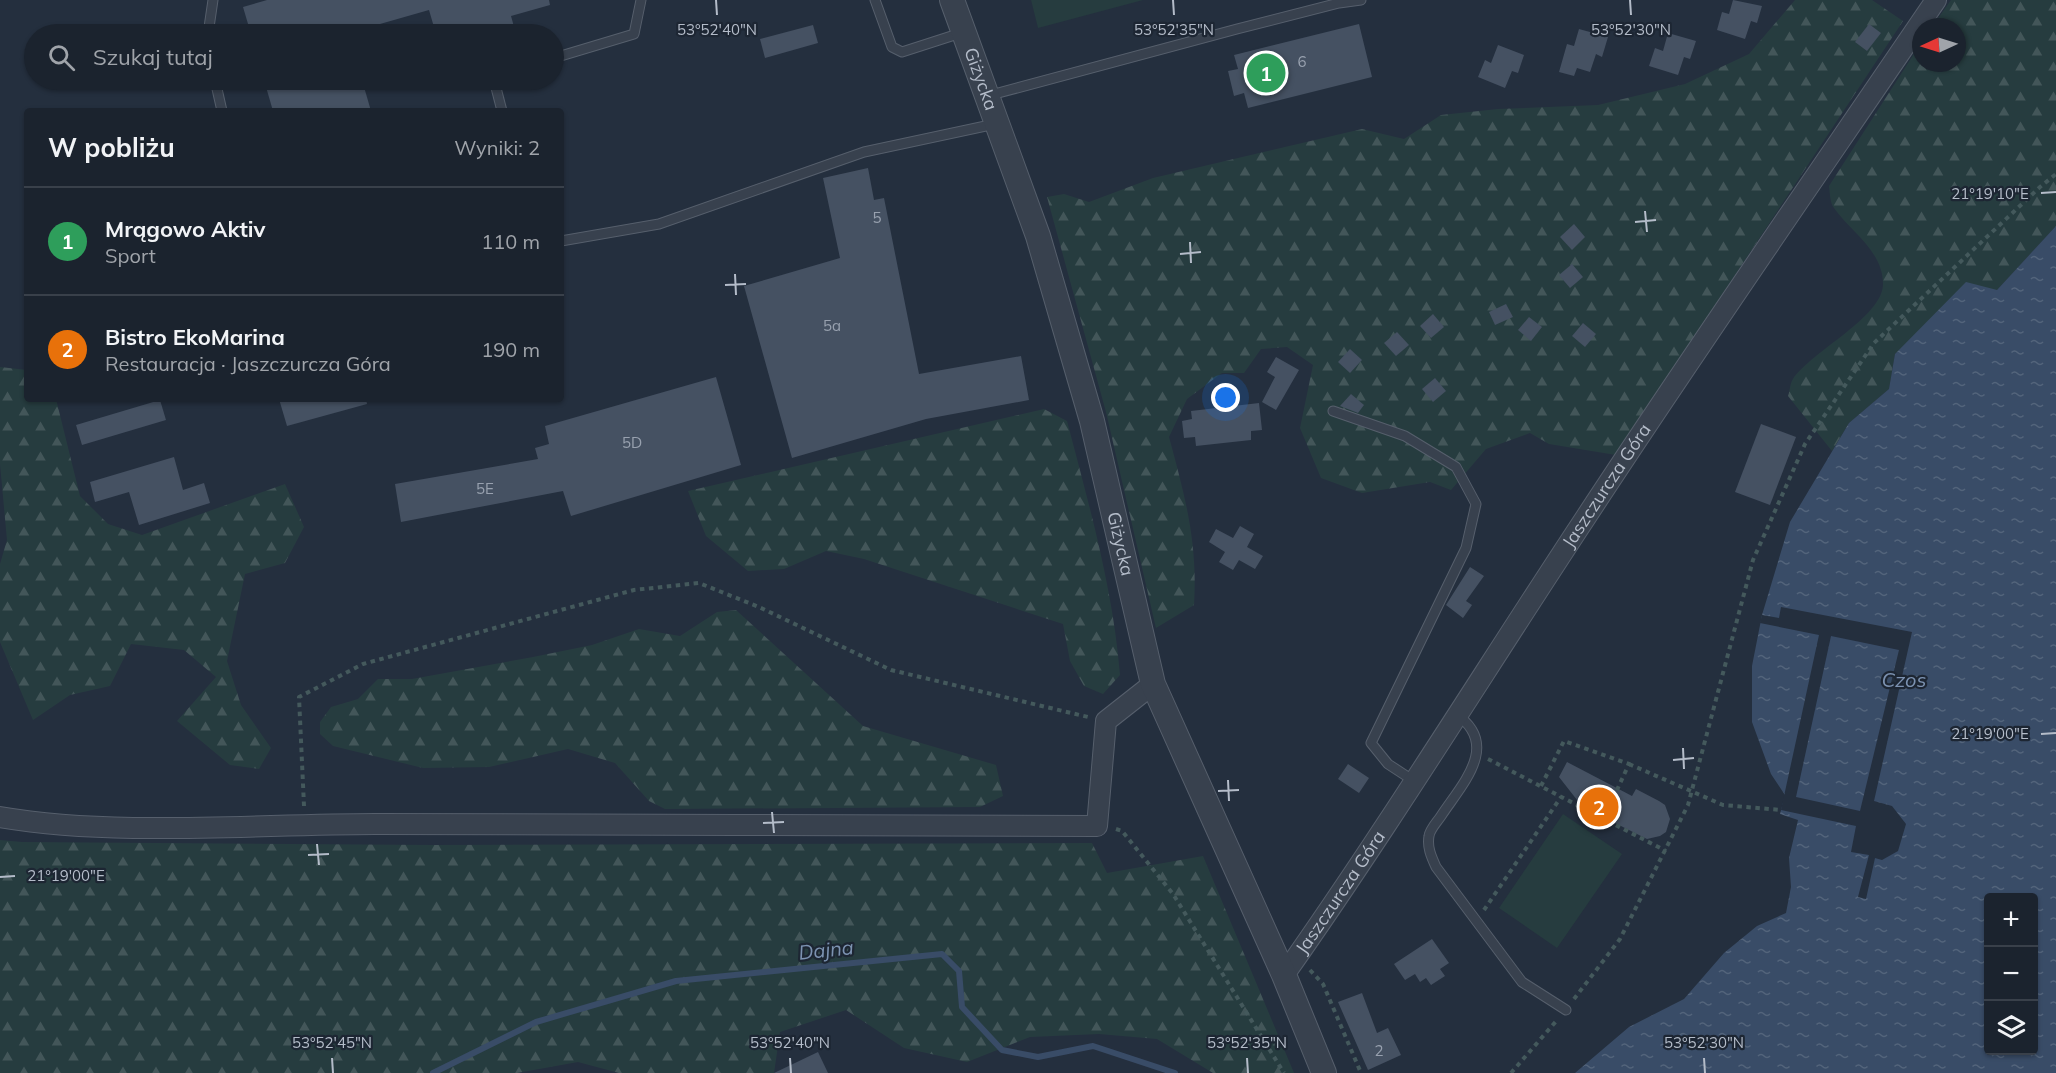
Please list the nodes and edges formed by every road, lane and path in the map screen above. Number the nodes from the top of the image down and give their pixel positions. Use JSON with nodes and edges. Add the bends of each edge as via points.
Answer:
{"nodes":[{"id":1,"x":213,"y":0,"type":"edge"},
{"id":2,"x":641,"y":0,"type":"edge"},
{"id":3,"x":875,"y":0,"type":"edge"},
{"id":4,"x":952,"y":0,"type":"edge"},
{"id":5,"x":1361,"y":0,"type":"edge"},
{"id":6,"x":1936,"y":0,"type":"edge"},
{"id":7,"x":209,"y":24,"type":"edge"},
{"id":8,"x":964,"y":32,"type":"junction"},
{"id":9,"x":564,"y":55,"type":"edge"},
{"id":10,"x":217,"y":90,"type":"edge"},
{"id":11,"x":497,"y":90,"type":"edge"},
{"id":12,"x":987,"y":96,"type":"junction"},
{"id":13,"x":221,"y":108,"type":"edge"},
{"id":14,"x":501,"y":108,"type":"edge"},
{"id":15,"x":997,"y":123,"type":"junction"},
{"id":16,"x":2056,"y":174,"type":"edge"},
{"id":17,"x":564,"y":240,"type":"edge"},
{"id":18,"x":1333,"y":411,"type":"dead end"},
{"id":19,"x":1153,"y":684,"type":"junction"},
{"id":20,"x":1456,"y":714,"type":"junction"},
{"id":21,"x":1106,"y":721,"type":"junction"},
{"id":22,"x":1477,"y":754,"type":"junction"},
{"id":23,"x":1629,"y":764,"type":"junction"},
{"id":24,"x":1414,"y":781,"type":"junction"},
{"id":25,"x":1541,"y":786,"type":"junction"},
{"id":26,"x":1692,"y":792,"type":"junction"},
{"id":27,"x":1561,"y":797,"type":"junction"},
{"id":28,"x":1781,"y":810,"type":"dead end"},
{"id":29,"x":0,"y":817,"type":"edge"},
{"id":30,"x":1603,"y":820,"type":"junction"},
{"id":31,"x":304,"y":824,"type":"junction"},
{"id":32,"x":1097,"y":826,"type":"junction"},
{"id":33,"x":1666,"y":851,"type":"junction"},
{"id":34,"x":1476,"y":921,"type":"junction"},
{"id":35,"x":1307,"y":967,"type":"dead end"},
{"id":36,"x":1284,"y":975,"type":"junction"},
{"id":37,"x":1566,"y":1010,"type":"junction"},
{"id":38,"x":1284,"y":1073,"type":"edge"},
{"id":39,"x":1324,"y":1073,"type":"edge"},
{"id":40,"x":1361,"y":1073,"type":"edge"},
{"id":41,"x":1511,"y":1073,"type":"edge"}],
"edges":[{"from":1,"to":7,"type":"lane"},
{"from":2,"to":9,"type":"lane","via":[[634,34]]},
{"from":3,"to":8,"type":"lane","via":[[892,47],[902,52]]},
{"from":4,"to":8,"type":"street","name":"Giżycka"},
{"from":5,"to":12,"type":"lane","via":[[1259,23]]},
{"from":6,"to":20,"type":"street","name":"Jaszczurcza Góra","via":[[1621,463]]},
{"from":8,"to":12,"type":"street","name":"Giżycka"},
{"from":10,"to":13,"type":"lane"},
{"from":11,"to":14,"type":"lane"},
{"from":12,"to":15,"type":"street","name":"Giżycka"},
{"from":15,"to":17,"type":"lane","via":[[864,152],[659,224]]},
{"from":15,"to":19,"type":"street","name":"Giżycka","via":[[1038,236],[1092,421]]},
{"from":16,"to":26,"type":"path","via":[[1874,343],[1805,444],[1753,560]]},
{"from":18,"to":24,"type":"lane","via":[[1405,436],[1456,467],[1476,504],[1466,548],[1371,743],[1388,764]]},
{"from":19,"to":21,"type":"street"},
{"from":19,"to":36,"type":"street","name":"Giżycka"},
{"from":20,"to":22,"type":"lane","via":[[1468,723],[1478,745]]},
{"from":20,"to":24,"type":"street","name":"Jaszczurcza Góra"},
{"from":21,"to":31,"type":"path","via":[[891,670],[699,582],[634,590],[363,664],[299,697]]},
{"from":21,"to":32,"type":"street"},
{"from":22,"to":25,"type":"path"},
{"from":22,"to":34,"type":"lane","via":[[1474,766],[1429,834],[1428,849],[1436,867]]},
{"from":23,"to":25,"type":"path","via":[[1564,741]]},
{"from":23,"to":26,"type":"path"},
{"from":23,"to":30,"type":"path"},
{"from":24,"to":36,"type":"street","name":"Jaszczurcza Góra","via":[[1369,854]]},
{"from":25,"to":27,"type":"path"},
{"from":26,"to":28,"type":"path","via":[[1723,805]]},
{"from":26,"to":33,"type":"path"},
{"from":27,"to":30,"type":"path"},
{"from":27,"to":34,"type":"path"},
{"from":29,"to":31,"type":"street","via":[[35,823],[140,827]]},
{"from":30,"to":33,"type":"path"},
{"from":31,"to":32,"type":"street"},
{"from":32,"to":38,"type":"path","via":[[1122,831],[1173,894]]},
{"from":33,"to":37,"type":"path","via":[[1620,939]]},
{"from":34,"to":37,"type":"lane","via":[[1522,982]]},
{"from":35,"to":40,"type":"path","via":[[1323,984]]},
{"from":36,"to":39,"type":"street","name":"Giżycka"},
{"from":37,"to":41,"type":"path"}]}
